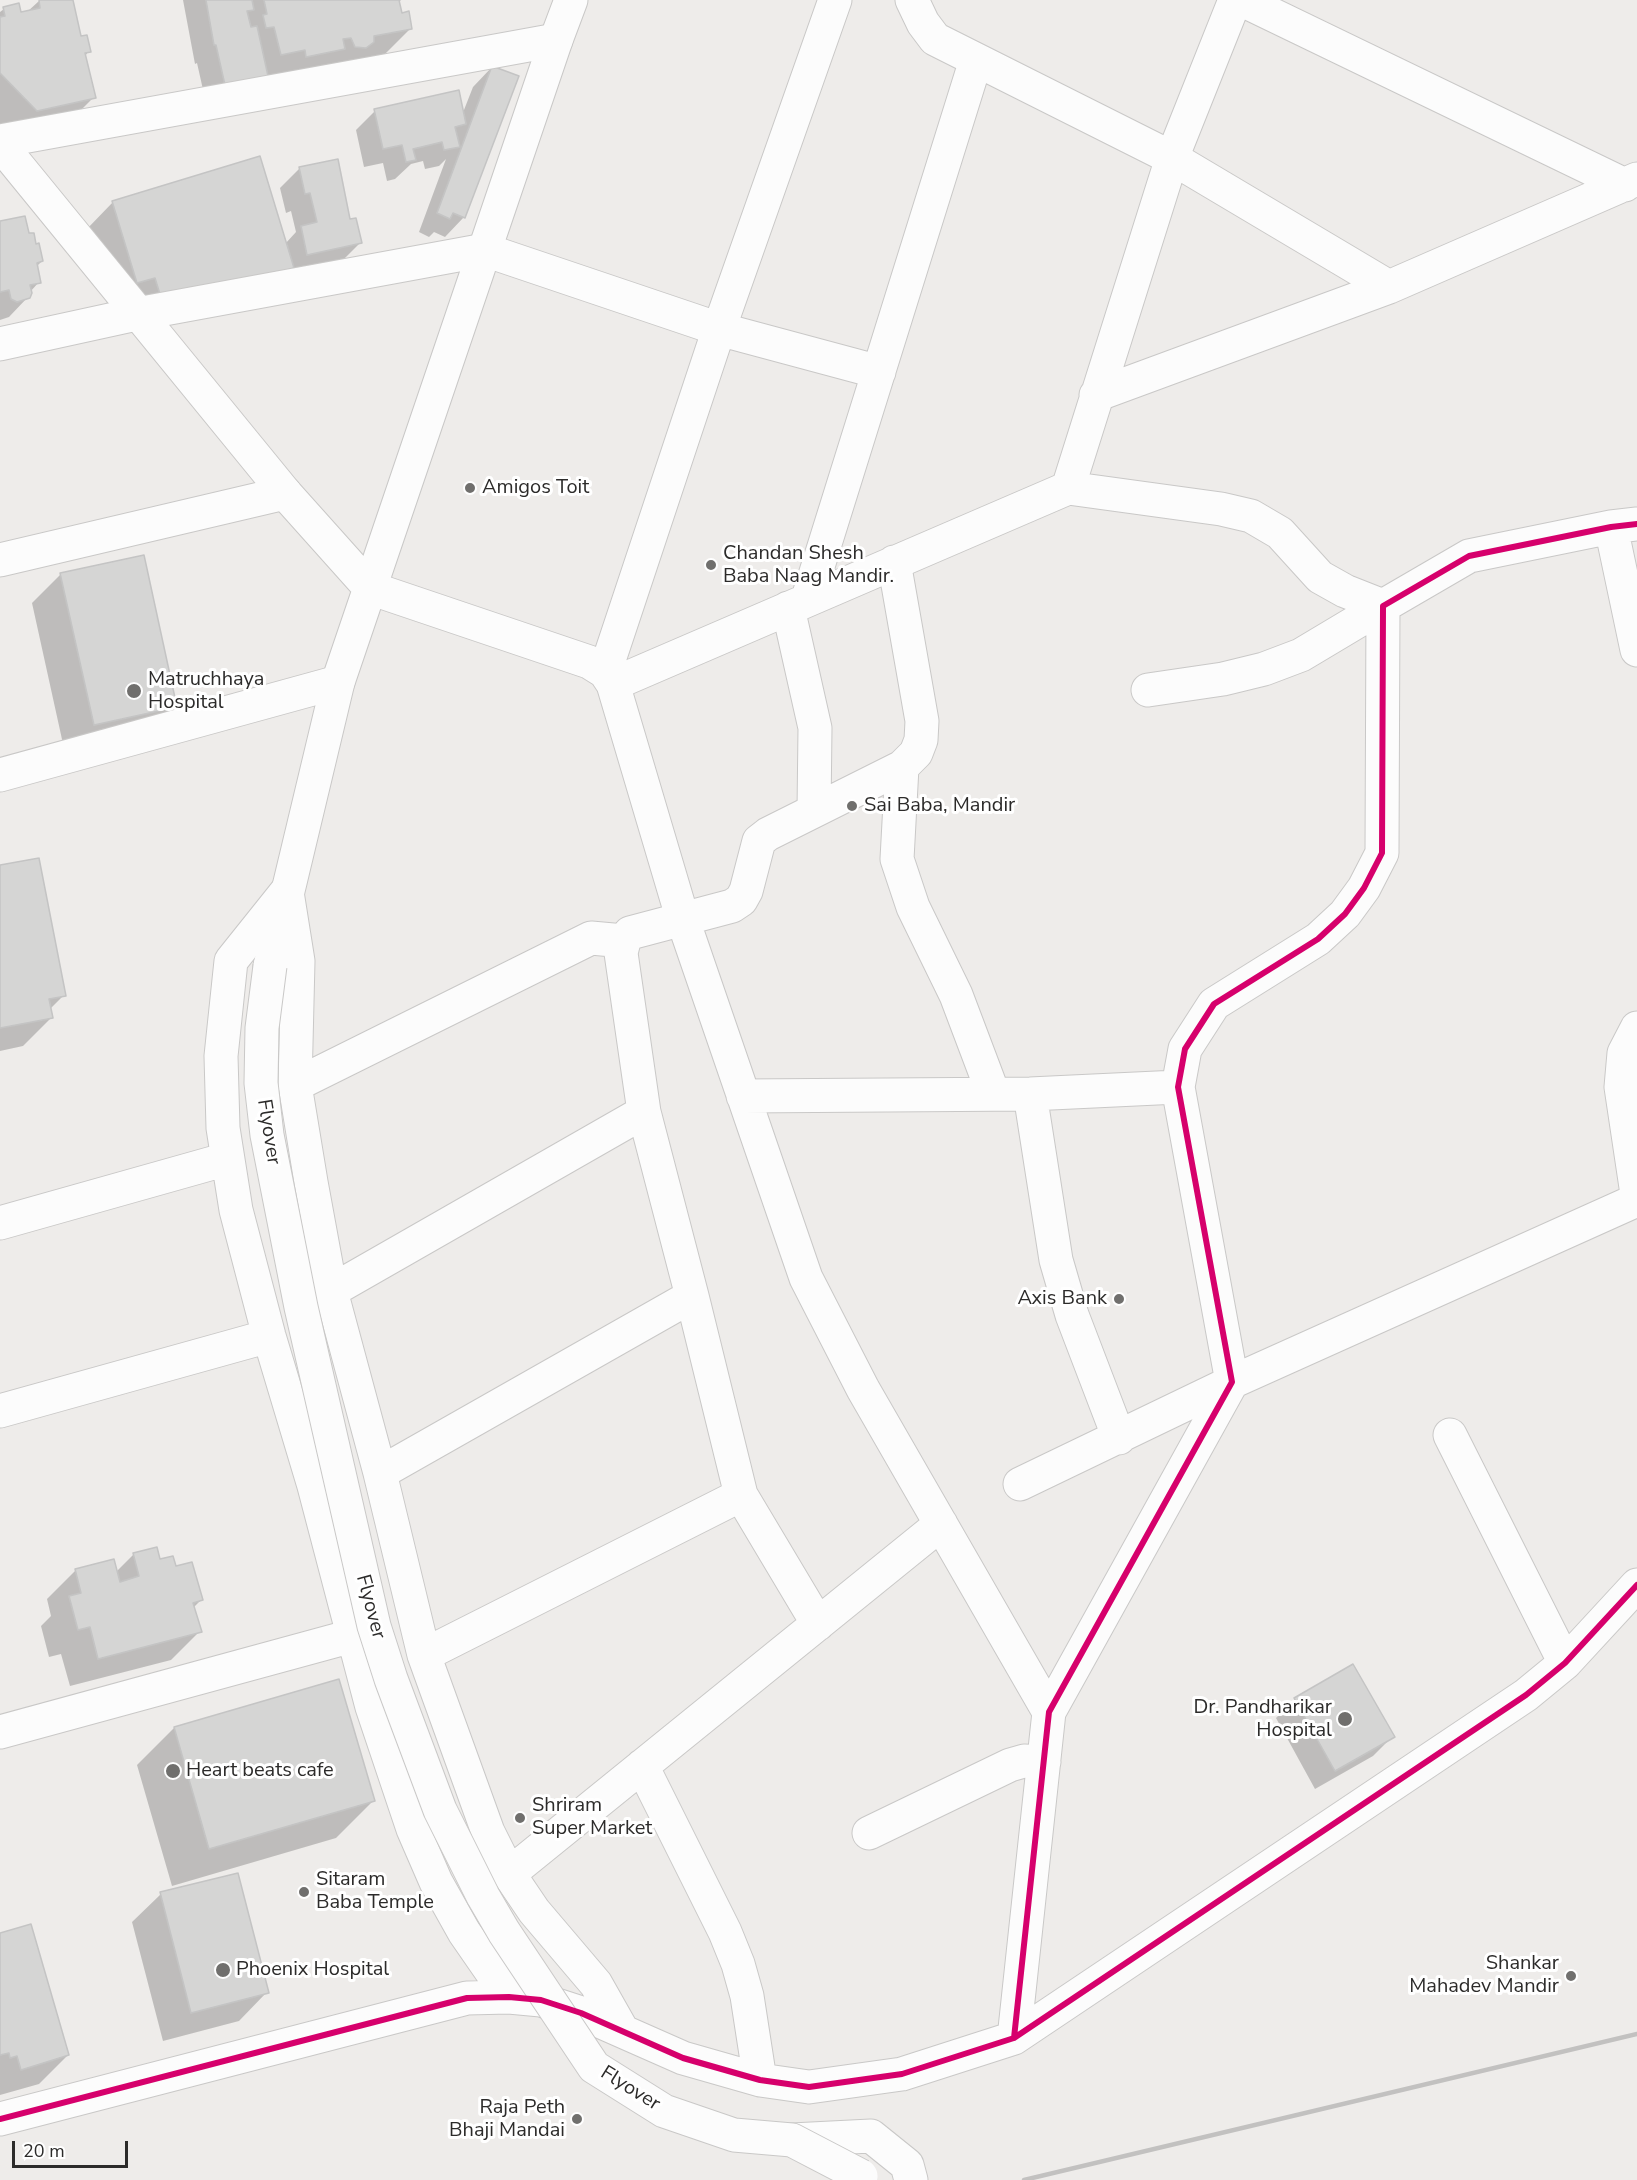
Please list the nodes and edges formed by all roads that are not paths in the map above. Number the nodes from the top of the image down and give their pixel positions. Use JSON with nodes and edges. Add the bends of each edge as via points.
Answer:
{"nodes":[{"id":1,"x":571,"y":0,"type":"edge"},
{"id":2,"x":835,"y":0,"type":"edge"},
{"id":3,"x":912,"y":0,"type":"edge"},
{"id":4,"x":1235,"y":0,"type":"edge"},
{"id":5,"x":1242,"y":0,"type":"edge"},
{"id":6,"x":556,"y":40,"type":"junction"},
{"id":7,"x":976,"y":60,"type":"junction"},
{"id":8,"x":0,"y":143,"type":"edge"},
{"id":9,"x":1172,"y":158,"type":"junction"},
{"id":10,"x":1631,"y":182,"type":"edge"},
{"id":11,"x":485,"y":249,"type":"junction"},
{"id":12,"x":1389,"y":287,"type":"junction"},
{"id":13,"x":137,"y":314,"type":"junction"},
{"id":14,"x":720,"y":329,"type":"junction"},
{"id":15,"x":0,"y":344,"type":"edge"},
{"id":16,"x":879,"y":372,"type":"junction"},
{"id":17,"x":1096,"y":395,"type":"junction"},
{"id":18,"x":1068,"y":488,"type":"junction"},
{"id":19,"x":285,"y":493,"type":"junction"},
{"id":20,"x":1624,"y":526,"type":"edge"},
{"id":21,"x":0,"y":560,"type":"edge"},
{"id":22,"x":894,"y":562,"type":"junction"},
{"id":23,"x":370,"y":588,"type":"junction"},
{"id":24,"x":798,"y":603,"type":"junction"},
{"id":25,"x":1383,"y":606,"type":"junction"},
{"id":26,"x":1637,"y":650,"type":"edge"},
{"id":27,"x":609,"y":678,"type":"junction"},
{"id":28,"x":338,"y":681,"type":"junction"},
{"id":29,"x":1148,"y":690,"type":"dead end"},
{"id":30,"x":902,"y":767,"type":"junction"},
{"id":31,"x":0,"y":775,"type":"edge"},
{"id":32,"x":814,"y":811,"type":"junction"},
{"id":33,"x":287,"y":891,"type":"junction"},
{"id":34,"x":683,"y":920,"type":"junction"},
{"id":35,"x":624,"y":941,"type":"junction"},
{"id":36,"x":1637,"y":1028,"type":"edge"},
{"id":37,"x":295,"y":1085,"type":"junction"},
{"id":38,"x":1178,"y":1087,"type":"junction"},
{"id":39,"x":993,"y":1093,"type":"junction"},
{"id":40,"x":1030,"y":1094,"type":"junction"},
{"id":41,"x":743,"y":1096,"type":"junction"},
{"id":42,"x":644,"y":1112,"type":"junction"},
{"id":43,"x":227,"y":1159,"type":"junction"},
{"id":44,"x":1637,"y":1194,"type":"edge"},
{"id":45,"x":1637,"y":1200,"type":"edge"},
{"id":46,"x":0,"y":1223,"type":"edge"},
{"id":47,"x":331,"y":1291,"type":"junction"},
{"id":48,"x":693,"y":1296,"type":"junction"},
{"id":49,"x":269,"y":1336,"type":"junction"},
{"id":50,"x":1232,"y":1382,"type":"junction"},
{"id":51,"x":0,"y":1411,"type":"edge"},
{"id":52,"x":1450,"y":1435,"type":"dead end"},
{"id":53,"x":1119,"y":1437,"type":"junction"},
{"id":54,"x":380,"y":1473,"type":"junction"},
{"id":55,"x":1020,"y":1484,"type":"dead end"},
{"id":56,"x":741,"y":1496,"type":"junction"},
{"id":57,"x":941,"y":1524,"type":"junction"},
{"id":58,"x":1637,"y":1586,"type":"edge"},
{"id":59,"x":818,"y":1624,"type":"junction"},
{"id":60,"x":352,"y":1636,"type":"junction"},
{"id":61,"x":424,"y":1655,"type":"junction"},
{"id":62,"x":1565,"y":1663,"type":"junction"},
{"id":63,"x":1049,"y":1712,"type":"junction"},
{"id":64,"x":0,"y":1732,"type":"edge"},
{"id":65,"x":1044,"y":1762,"type":"junction"},
{"id":66,"x":642,"y":1766,"type":"junction"},
{"id":67,"x":869,"y":1833,"type":"dead end"},
{"id":68,"x":509,"y":1874,"type":"junction"},
{"id":69,"x":509,"y":1997,"type":"junction"},
{"id":70,"x":622,"y":2030,"type":"junction"},
{"id":71,"x":1014,"y":2038,"type":"junction"},
{"id":72,"x":760,"y":2080,"type":"junction"},
{"id":73,"x":0,"y":2119,"type":"edge"},
{"id":74,"x":792,"y":2140,"type":"junction"},
{"id":75,"x":909,"y":2173,"type":"edge"},
{"id":76,"x":862,"y":2180,"type":"edge"}],
"edges":[{"from":1,"to":6,"type":"street","name":"Flyover"},
{"from":2,"to":14,"type":"street"},
{"from":3,"to":7,"type":"street","via":[[935,39]]},
{"from":4,"to":9,"type":"street"},
{"from":5,"to":10,"type":"street"},
{"from":6,"to":8,"type":"street"},
{"from":6,"to":11,"type":"street","name":"Flyover"},
{"from":7,"to":9,"type":"street"},
{"from":7,"to":16,"type":"street"},
{"from":8,"to":13,"type":"street"},
{"from":9,"to":12,"type":"street"},
{"from":9,"to":17,"type":"street"},
{"from":10,"to":12,"type":"street"},
{"from":11,"to":13,"type":"street"},
{"from":11,"to":14,"type":"street"},
{"from":11,"to":23,"type":"street","name":"Flyover"},
{"from":12,"to":17,"type":"street"},
{"from":13,"to":15,"type":"street"},
{"from":13,"to":19,"type":"street"},
{"from":14,"to":16,"type":"street"},
{"from":14,"to":27,"type":"street"},
{"from":16,"to":24,"type":"street"},
{"from":17,"to":18,"type":"street"},
{"from":18,"to":22,"type":"street"},
{"from":18,"to":25,"type":"street","via":[[1251,516],[1280,533],[1320,577]]},
{"from":19,"to":21,"type":"street"},
{"from":19,"to":23,"type":"street"},
{"from":20,"to":25,"type":"street","via":[[1469,556]]},
{"from":20,"to":26,"type":"street"},
{"from":22,"to":24,"type":"street"},
{"from":22,"to":30,"type":"street","via":[[921,721],[916,753]]},
{"from":23,"to":27,"type":"street","via":[[589,662]]},
{"from":23,"to":28,"type":"street","name":"Flyover"},
{"from":24,"to":27,"type":"street"},
{"from":24,"to":32,"type":"street","via":[[815,728]]},
{"from":25,"to":29,"type":"street","via":[[1300,655],[1264,669]]},
{"from":25,"to":38,"type":"street","via":[[1382,853],[1345,914],[1318,939],[1214,1004],[1185,1049]]},
{"from":27,"to":34,"type":"street"},
{"from":28,"to":31,"type":"street"},
{"from":28,"to":33,"type":"street","name":"Flyover"},
{"from":30,"to":32,"type":"street"},
{"from":30,"to":39,"type":"street","via":[[897,859],[913,907],[956,995]]},
{"from":32,"to":34,"type":"street","via":[[759,841],[741,900]]},
{"from":33,"to":37,"type":"street","via":[[298,961]]},
{"from":33,"to":43,"type":"street","via":[[231,961],[221,1056]]},
{"from":33,"to":74,"type":"street","name":"Flyover","bridge":true,"via":[[270,966],[262,1028],[261,1083],[267,1134],[301,1307],[374,1626],[440,1810],[504,1932],[594,2067],[664,2110],[734,2135]]},
{"from":34,"to":35,"type":"street","via":[[630,933]]},
{"from":34,"to":41,"type":"street"},
{"from":35,"to":37,"type":"street","via":[[591,938]]},
{"from":35,"to":42,"type":"street","via":[[621,953]]},
{"from":36,"to":44,"type":"street","via":[[1624,1053],[1621,1087]]},
{"from":37,"to":47,"type":"street"},
{"from":38,"to":40,"type":"street"},
{"from":38,"to":50,"type":"street"},
{"from":39,"to":40,"type":"street"},
{"from":39,"to":41,"type":"street"},
{"from":40,"to":53,"type":"street","via":[[1056,1260],[1072,1315]]},
{"from":41,"to":57,"type":"street","via":[[806,1278],[863,1389]]},
{"from":42,"to":47,"type":"street"},
{"from":42,"to":48,"type":"street"},
{"from":43,"to":46,"type":"street"},
{"from":43,"to":49,"type":"street","via":[[236,1210]]},
{"from":45,"to":50,"type":"street"},
{"from":47,"to":54,"type":"street"},
{"from":48,"to":54,"type":"street"},
{"from":48,"to":56,"type":"street"},
{"from":49,"to":51,"type":"street"},
{"from":49,"to":60,"type":"street","via":[[314,1486]]},
{"from":50,"to":53,"type":"street"},
{"from":50,"to":63,"type":"street"},
{"from":52,"to":62,"type":"street"},
{"from":53,"to":55,"type":"street"},
{"from":54,"to":61,"type":"street"},
{"from":56,"to":59,"type":"street"},
{"from":56,"to":61,"type":"street"},
{"from":57,"to":59,"type":"street"},
{"from":57,"to":63,"type":"street"},
{"from":58,"to":62,"type":"street"},
{"from":59,"to":66,"type":"street"},
{"from":60,"to":64,"type":"street"},
{"from":60,"to":69,"type":"street","via":[[413,1829],[436,1882],[464,1932]]},
{"from":61,"to":68,"type":"street","via":[[488,1832]]},
{"from":62,"to":71,"type":"street","via":[[1526,1695]]},
{"from":63,"to":65,"type":"street"},
{"from":65,"to":67,"type":"street","via":[[1010,1765]]},
{"from":65,"to":71,"type":"street"},
{"from":66,"to":68,"type":"street"},
{"from":66,"to":72,"type":"street","via":[[738,1964]]},
{"from":68,"to":70,"type":"street","via":[[534,1911],[596,1984]]},
{"from":69,"to":70,"type":"street","via":[[541,2000]]},
{"from":69,"to":73,"type":"street","via":[[467,1998]]},
{"from":70,"to":72,"type":"street","via":[[683,2058]]},
{"from":71,"to":72,"type":"street","via":[[885,2078],[809,2087]]},
{"from":74,"to":75,"type":"street","name":"Flyover","via":[[871,2136]]},
{"from":74,"to":76,"type":"street","name":"Flyover","bridge":true}]}
